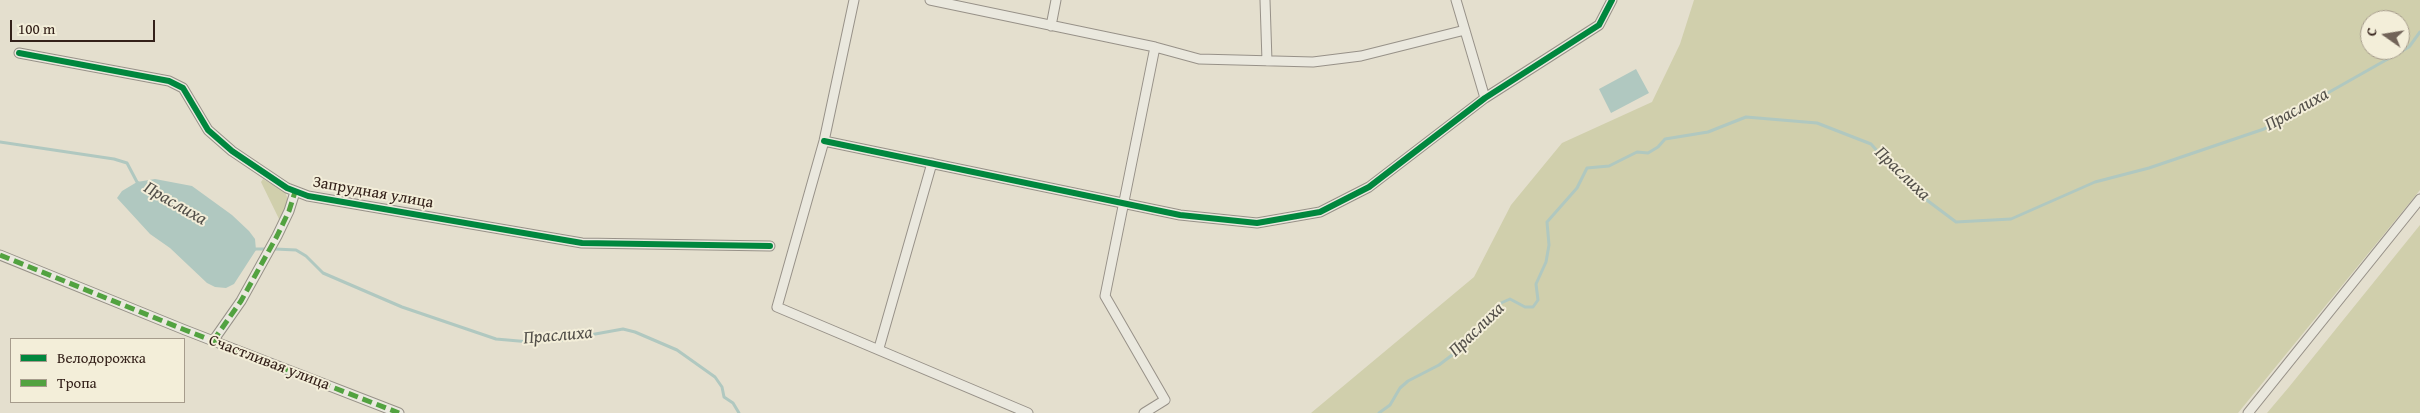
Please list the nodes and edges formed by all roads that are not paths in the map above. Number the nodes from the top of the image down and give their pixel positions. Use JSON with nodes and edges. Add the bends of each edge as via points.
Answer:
{"nodes":[{"id":1,"x":854,"y":0,"type":"edge"},
{"id":2,"x":930,"y":0,"type":"edge"},
{"id":3,"x":1056,"y":0,"type":"edge"},
{"id":4,"x":1265,"y":0,"type":"edge"},
{"id":5,"x":1456,"y":0,"type":"edge"},
{"id":6,"x":1612,"y":0,"type":"edge"},
{"id":7,"x":1051,"y":26,"type":"junction"},
{"id":8,"x":1465,"y":30,"type":"junction"},
{"id":9,"x":1155,"y":47,"type":"junction"},
{"id":10,"x":19,"y":53,"type":"dead end"},
{"id":11,"x":1266,"y":61,"type":"junction"},
{"id":12,"x":1486,"y":98,"type":"junction"},
{"id":13,"x":824,"y":141,"type":"junction"},
{"id":14,"x":932,"y":164,"type":"junction"},
{"id":15,"x":295,"y":192,"type":"junction"},
{"id":16,"x":2420,"y":199,"type":"edge"},
{"id":17,"x":1123,"y":202,"type":"junction"},
{"id":18,"x":770,"y":246,"type":"dead end"},
{"id":19,"x":0,"y":255,"type":"edge"},
{"id":20,"x":213,"y":341,"type":"junction"},
{"id":21,"x":879,"y":348,"type":"junction"},
{"id":22,"x":400,"y":413,"type":"edge"},
{"id":23,"x":1028,"y":413,"type":"edge"},
{"id":24,"x":1144,"y":413,"type":"edge"},
{"id":25,"x":2248,"y":413,"type":"edge"}],
"edges":[{"from":1,"to":13,"type":"street"},
{"from":2,"to":7,"type":"street"},
{"from":3,"to":7,"type":"street"},
{"from":4,"to":11,"type":"street"},
{"from":5,"to":8,"type":"street"},
{"from":6,"to":12,"type":"street","via":[[1599,25]]},
{"from":7,"to":9,"type":"street"},
{"from":8,"to":11,"type":"street","via":[[1362,56],[1313,62]]},
{"from":8,"to":12,"type":"street"},
{"from":9,"to":11,"type":"street","via":[[1199,59]]},
{"from":9,"to":17,"type":"street"},
{"from":10,"to":15,"type":"street","name":"Запрудная улица","via":[[169,81],[183,88],[208,130],[232,151]]},
{"from":12,"to":17,"type":"street","via":[[1369,187],[1320,212],[1257,223],[1180,215]]},
{"from":13,"to":14,"type":"street"},
{"from":13,"to":21,"type":"street","via":[[777,307]]},
{"from":14,"to":17,"type":"street"},
{"from":14,"to":21,"type":"street"},
{"from":15,"to":18,"type":"street","name":"Запрудная улица","via":[[582,243]]},
{"from":15,"to":20,"type":"street","via":[[277,236],[241,301]]},
{"from":16,"to":25,"type":"street"},
{"from":17,"to":24,"type":"street","via":[[1105,296],[1165,400]]},
{"from":19,"to":20,"type":"street","name":"Счастливая улица"},
{"from":20,"to":22,"type":"street","name":"Счастливая улица"},
{"from":21,"to":23,"type":"street"}]}
